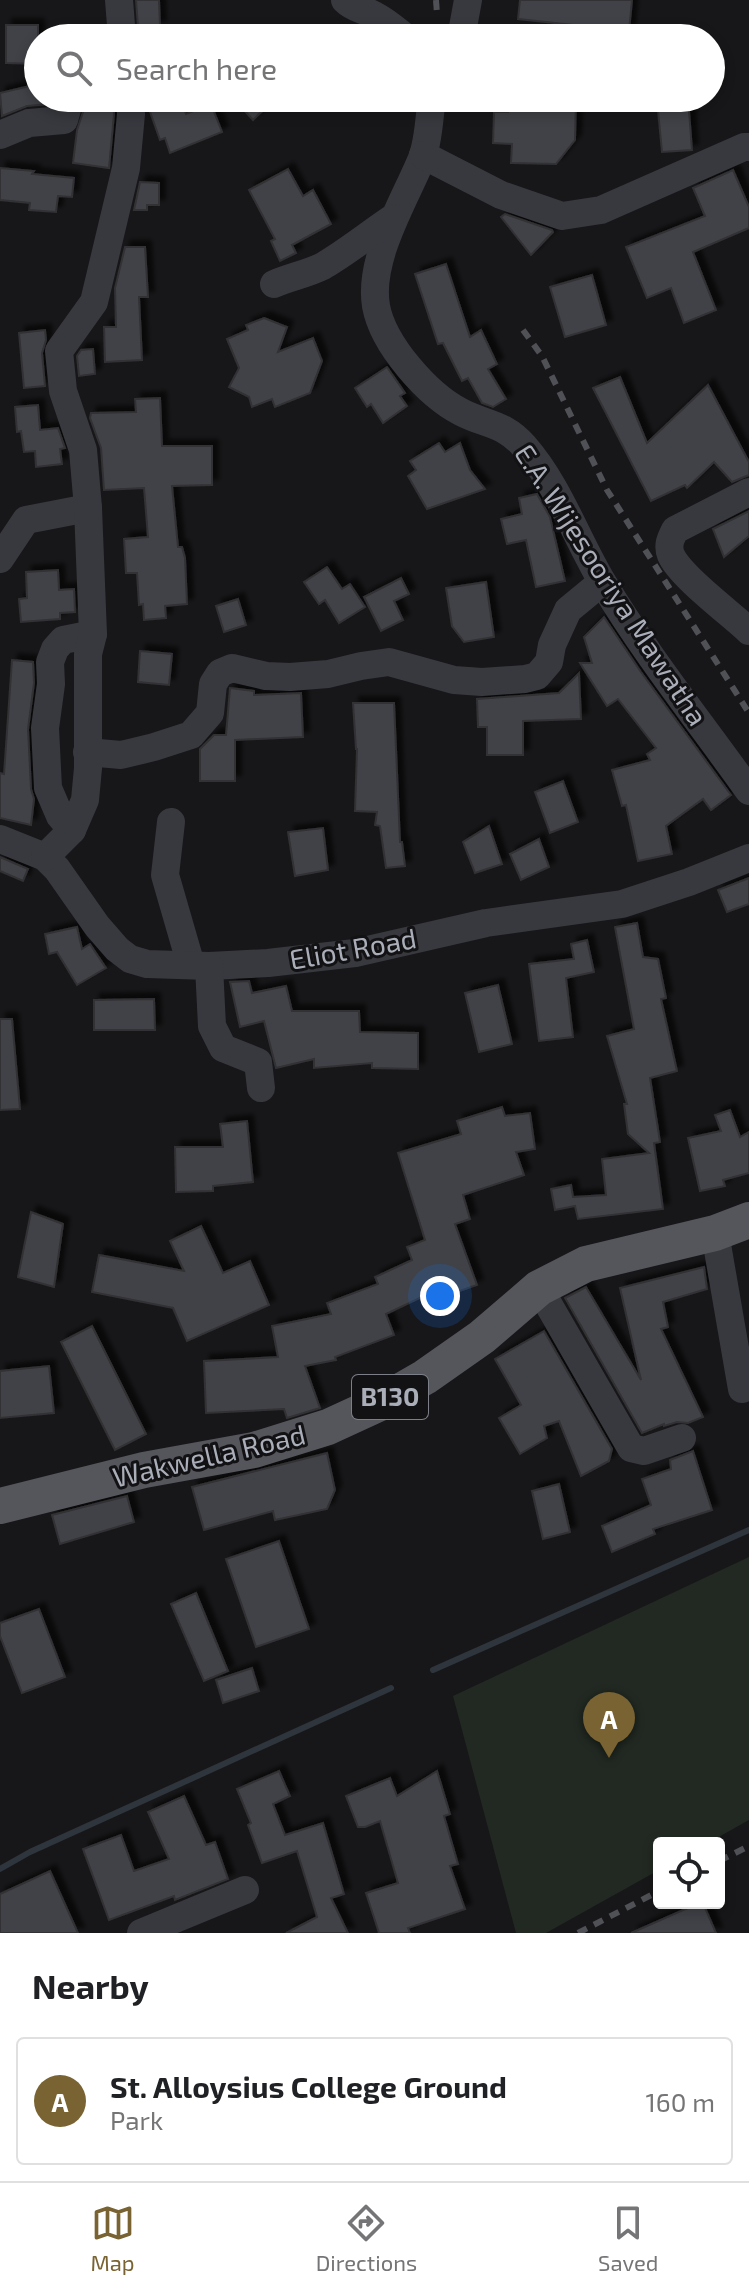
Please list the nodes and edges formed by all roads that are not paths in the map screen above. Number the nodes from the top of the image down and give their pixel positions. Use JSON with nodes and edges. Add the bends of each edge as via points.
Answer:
{"nodes":[{"id":1,"x":119,"y":0,"type":"edge"},
{"id":2,"x":345,"y":0,"type":"edge"},
{"id":3,"x":468,"y":0,"type":"edge"},
{"id":4,"x":121,"y":24,"type":"edge"},
{"id":5,"x":391,"y":24,"type":"edge"},
{"id":6,"x":464,"y":24,"type":"edge"},
{"id":7,"x":66,"y":112,"type":"edge"},
{"id":8,"x":131,"y":112,"type":"edge"},
{"id":9,"x":430,"y":112,"type":"edge"},
{"id":10,"x":0,"y":135,"type":"edge"},
{"id":11,"x":749,"y":147,"type":"edge"},
{"id":12,"x":423,"y":155,"type":"junction"},
{"id":13,"x":393,"y":218,"type":"junction"},
{"id":14,"x":274,"y":284,"type":"dead end"},
{"id":15,"x":749,"y":492,"type":"edge"},
{"id":16,"x":88,"y":508,"type":"junction"},
{"id":17,"x":0,"y":559,"type":"edge"},
{"id":18,"x":602,"y":582,"type":"junction"},
{"id":19,"x":749,"y":631,"type":"edge"},
{"id":20,"x":93,"y":634,"type":"junction"},
{"id":21,"x":87,"y":752,"type":"junction"},
{"id":22,"x":749,"y":791,"type":"edge"},
{"id":23,"x":171,"y":822,"type":"dead end"},
{"id":24,"x":72,"y":830,"type":"junction"},
{"id":25,"x":0,"y":839,"type":"edge"},
{"id":26,"x":45,"y":857,"type":"junction"},
{"id":27,"x":749,"y":858,"type":"edge"},
{"id":28,"x":200,"y":965,"type":"junction"},
{"id":29,"x":261,"y":1088,"type":"dead end"},
{"id":30,"x":749,"y":1220,"type":"edge"},
{"id":31,"x":715,"y":1233,"type":"junction"},
{"id":32,"x":539,"y":1288,"type":"junction"},
{"id":33,"x":742,"y":1389,"type":"dead end"},
{"id":34,"x":682,"y":1438,"type":"dead end"},
{"id":35,"x":0,"y":1506,"type":"edge"},
{"id":36,"x":245,"y":1890,"type":"dead end"},
{"id":37,"x":141,"y":1933,"type":"edge"}],
"edges":[{"from":1,"to":4,"type":"street"},
{"from":2,"to":5,"type":"street"},
{"from":3,"to":6,"type":"street"},
{"from":7,"to":10,"type":"street","via":[[64,120],[29,123]]},
{"from":8,"to":16,"type":"street","via":[[126,168],[94,302],[59,351],[63,391],[83,450]]},
{"from":9,"to":12,"type":"street","name":"E.A. Wijesooriya Mawatha"},
{"from":11,"to":12,"type":"street","via":[[601,210],[562,216],[501,195]]},
{"from":12,"to":13,"type":"street","name":"E.A. Wijesooriya Mawatha"},
{"from":13,"to":14,"type":"street","via":[[327,264]]},
{"from":13,"to":18,"type":"street","name":"E.A. Wijesooriya Mawatha","via":[[375,288],[386,334],[442,402],[503,428],[526,448]]},
{"from":15,"to":19,"type":"street","via":[[675,530],[669,541],[671,555],[689,578]]},
{"from":16,"to":17,"type":"street","via":[[26,520]]},
{"from":16,"to":20,"type":"street"},
{"from":18,"to":21,"type":"street","via":[[568,610],[549,662],[537,676],[454,680],[389,662],[290,677],[232,668],[213,684],[210,713],[191,735],[121,755]]},
{"from":18,"to":22,"type":"street","name":"E.A. Wijesooriya Mawatha"},
{"from":20,"to":21,"type":"street"},
{"from":20,"to":24,"type":"street","via":[[63,640],[50,662],[48,788]]},
{"from":21,"to":24,"type":"street","via":[[85,800]]},
{"from":23,"to":28,"type":"street","via":[[165,875]]},
{"from":24,"to":26,"type":"street"},
{"from":25,"to":26,"type":"street","name":"Eliot Road"},
{"from":26,"to":28,"type":"street","name":"Eliot Road","via":[[97,926],[130,959]]},
{"from":27,"to":28,"type":"street","name":"Eliot Road","via":[[622,904],[486,923],[355,953]]},
{"from":28,"to":29,"type":"street","via":[[212,1026],[223,1048],[258,1062]]},
{"from":30,"to":31,"type":"main road","name":"Wakwella Road","number":"B130"},
{"from":31,"to":32,"type":"main road","name":"Wakwella Road","number":"B130","via":[[586,1264]]},
{"from":31,"to":33,"type":"street"},
{"from":32,"to":34,"type":"street","via":[[631,1448],[644,1451]]},
{"from":32,"to":35,"type":"main road","name":"Wakwella Road","number":"B130","via":[[425,1377],[328,1427],[254,1450],[144,1470]]},
{"from":36,"to":37,"type":"street"}]}
